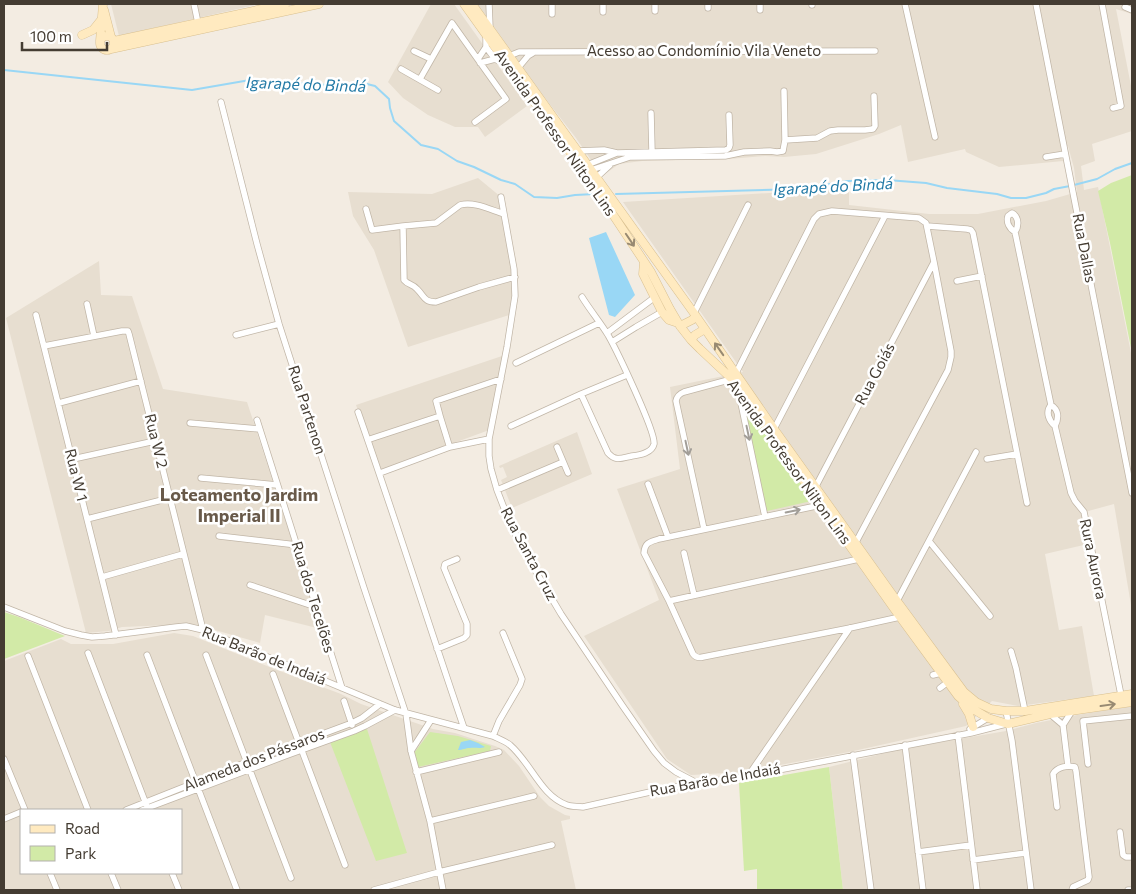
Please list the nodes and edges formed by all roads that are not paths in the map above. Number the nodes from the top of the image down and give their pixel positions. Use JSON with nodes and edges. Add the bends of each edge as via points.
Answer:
{"nodes":[{"id":1,"x":103,"y":4,"type":"edge"},
{"id":2,"x":194,"y":4,"type":"edge"},
{"id":3,"x":282,"y":4,"type":"edge"},
{"id":4,"x":319,"y":4,"type":"edge"},
{"id":5,"x":464,"y":4,"type":"edge"},
{"id":6,"x":472,"y":4,"type":"edge"},
{"id":7,"x":489,"y":4,"type":"edge"},
{"id":8,"x":552,"y":4,"type":"edge"},
{"id":9,"x":603,"y":4,"type":"edge"},
{"id":10,"x":655,"y":4,"type":"edge"},
{"id":11,"x":905,"y":4,"type":"edge"},
{"id":12,"x":1036,"y":4,"type":"edge"},
{"id":13,"x":1102,"y":4,"type":"edge"},
{"id":14,"x":1125,"y":7,"type":"dead end"},
{"id":15,"x":1132,"y":10,"type":"edge"},
{"id":16,"x":655,"y":11,"type":"dead end"},
{"id":17,"x":603,"y":12,"type":"dead end"},
{"id":18,"x":552,"y":14,"type":"dead end"},
{"id":19,"x":101,"y":20,"type":"junction"},
{"id":20,"x":198,"y":23,"type":"junction"},
{"id":21,"x":488,"y":31,"type":"junction"},
{"id":22,"x":82,"y":35,"type":"dead end"},
{"id":23,"x":112,"y":39,"type":"junction"},
{"id":24,"x":100,"y":40,"type":"junction"},
{"id":25,"x":486,"y":47,"type":"junction"},
{"id":26,"x":111,"y":50,"type":"junction"},
{"id":27,"x":875,"y":50,"type":"dead end"},
{"id":28,"x":414,"y":52,"type":"dead end"},
{"id":29,"x":533,"y":53,"type":"junction"},
{"id":30,"x":509,"y":56,"type":"junction"},
{"id":31,"x":431,"y":59,"type":"junction"},
{"id":32,"x":495,"y":59,"type":"junction"},
{"id":33,"x":479,"y":61,"type":"junction"},
{"id":34,"x":508,"y":66,"type":"junction"},
{"id":35,"x":518,"y":68,"type":"junction"},
{"id":36,"x":402,"y":69,"type":"dead end"},
{"id":37,"x":420,"y":79,"type":"junction"},
{"id":38,"x":438,"y":90,"type":"dead end"},
{"id":39,"x":784,"y":91,"type":"dead end"},
{"id":40,"x":874,"y":96,"type":"dead end"},
{"id":41,"x":221,"y":102,"type":"dead end"},
{"id":42,"x":1113,"y":108,"type":"dead end"},
{"id":43,"x":651,"y":113,"type":"dead end"},
{"id":44,"x":730,"y":115,"type":"dead end"},
{"id":45,"x":475,"y":122,"type":"dead end"},
{"id":46,"x":935,"y":137,"type":"dead end"},
{"id":47,"x":785,"y":140,"type":"junction"},
{"id":48,"x":577,"y":151,"type":"junction"},
{"id":49,"x":652,"y":152,"type":"junction"},
{"id":50,"x":617,"y":153,"type":"junction"},
{"id":51,"x":1065,"y":154,"type":"junction"},
{"id":52,"x":1046,"y":157,"type":"dead end"},
{"id":53,"x":611,"y":164,"type":"junction"},
{"id":54,"x":589,"y":167,"type":"junction"},
{"id":55,"x":596,"y":178,"type":"junction"},
{"id":56,"x":600,"y":189,"type":"junction"},
{"id":57,"x":501,"y":197,"type":"dead end"},
{"id":58,"x":607,"y":199,"type":"junction"},
{"id":59,"x":748,"y":205,"type":"dead end"},
{"id":60,"x":366,"y":209,"type":"dead end"},
{"id":61,"x":504,"y":214,"type":"junction"},
{"id":62,"x":885,"y":216,"type":"junction"},
{"id":63,"x":403,"y":226,"type":"junction"},
{"id":64,"x":927,"y":226,"type":"junction"},
{"id":65,"x":1014,"y":232,"type":"dead end"},
{"id":66,"x":644,"y":262,"type":"junction"},
{"id":67,"x":934,"y":262,"type":"junction"},
{"id":68,"x":982,"y":276,"type":"junction"},
{"id":69,"x":515,"y":277,"type":"junction"},
{"id":70,"x":957,"y":281,"type":"dead end"},
{"id":71,"x":582,"y":297,"type":"dead end"},
{"id":72,"x":655,"y":297,"type":"junction"},
{"id":73,"x":87,"y":304,"type":"dead end"},
{"id":74,"x":638,"y":311,"type":"junction"},
{"id":75,"x":662,"y":312,"type":"junction"},
{"id":76,"x":695,"y":314,"type":"junction"},
{"id":77,"x":36,"y":315,"type":"dead end"},
{"id":78,"x":599,"y":323,"type":"junction"},
{"id":79,"x":279,"y":324,"type":"junction"},
{"id":80,"x":679,"y":325,"type":"junction"},
{"id":81,"x":636,"y":327,"type":"junction"},
{"id":82,"x":705,"y":329,"type":"junction"},
{"id":83,"x":607,"y":333,"type":"junction"},
{"id":84,"x":236,"y":335,"type":"dead end"},
{"id":85,"x":94,"y":336,"type":"junction"},
{"id":86,"x":691,"y":340,"type":"junction"},
{"id":87,"x":612,"y":342,"type":"junction"},
{"id":88,"x":44,"y":346,"type":"junction"},
{"id":89,"x":516,"y":363,"type":"dead end"},
{"id":90,"x":627,"y":374,"type":"junction"},
{"id":91,"x":734,"y":376,"type":"junction"},
{"id":92,"x":501,"y":379,"type":"junction"},
{"id":93,"x":141,"y":381,"type":"junction"},
{"id":94,"x":737,"y":386,"type":"junction"},
{"id":95,"x":581,"y":394,"type":"junction"},
{"id":96,"x":59,"y":403,"type":"junction"},
{"id":97,"x":1051,"y":405,"type":"junction"},
{"id":98,"x":358,"y":412,"type":"dead end"},
{"id":99,"x":440,"y":416,"type":"junction"},
{"id":100,"x":257,"y":420,"type":"dead end"},
{"id":101,"x":190,"y":423,"type":"dead end"},
{"id":102,"x":511,"y":426,"type":"dead end"},
{"id":103,"x":1055,"y":426,"type":"junction"},
{"id":104,"x":259,"y":429,"type":"junction"},
{"id":105,"x":774,"y":429,"type":"junction"},
{"id":106,"x":370,"y":439,"type":"dead end"},
{"id":107,"x":489,"y":439,"type":"junction"},
{"id":108,"x":155,"y":440,"type":"junction"},
{"id":109,"x":449,"y":445,"type":"dead end"},
{"id":110,"x":557,"y":447,"type":"dead end"},
{"id":111,"x":976,"y":452,"type":"dead end"},
{"id":112,"x":1017,"y":454,"type":"junction"},
{"id":113,"x":73,"y":459,"type":"junction"},
{"id":114,"x":987,"y":459,"type":"dead end"},
{"id":115,"x":563,"y":462,"type":"junction"},
{"id":116,"x":568,"y":472,"type":"dead end"},
{"id":117,"x":380,"y":473,"type":"junction"},
{"id":118,"x":201,"y":478,"type":"dead end"},
{"id":119,"x":648,"y":484,"type":"dead end"},
{"id":120,"x":277,"y":485,"type":"junction"},
{"id":121,"x":816,"y":486,"type":"junction"},
{"id":122,"x":498,"y":490,"type":"junction"},
{"id":123,"x":1132,"y":493,"type":"edge"},
{"id":124,"x":170,"y":498,"type":"junction"},
{"id":125,"x":1027,"y":503,"type":"dead end"},
{"id":126,"x":821,"y":505,"type":"junction"},
{"id":127,"x":765,"y":517,"type":"junction"},
{"id":128,"x":87,"y":519,"type":"junction"},
{"id":129,"x":704,"y":529,"type":"junction"},
{"id":130,"x":219,"y":536,"type":"dead end"},
{"id":131,"x":668,"y":537,"type":"junction"},
{"id":132,"x":929,"y":541,"type":"junction"},
{"id":133,"x":856,"y":542,"type":"junction"},
{"id":134,"x":297,"y":545,"type":"junction"},
{"id":135,"x":684,"y":553,"type":"dead end"},
{"id":136,"x":183,"y":554,"type":"junction"},
{"id":137,"x":457,"y":558,"type":"dead end"},
{"id":138,"x":859,"y":558,"type":"junction"},
{"id":139,"x":102,"y":577,"type":"junction"},
{"id":140,"x":250,"y":585,"type":"dead end"},
{"id":141,"x":694,"y":595,"type":"junction"},
{"id":142,"x":669,"y":601,"type":"junction"},
{"id":143,"x":898,"y":601,"type":"junction"},
{"id":144,"x":4,"y":607,"type":"edge"},
{"id":145,"x":316,"y":607,"type":"junction"},
{"id":146,"x":990,"y":616,"type":"dead end"},
{"id":147,"x":900,"y":617,"type":"junction"},
{"id":148,"x":850,"y":628,"type":"junction"},
{"id":149,"x":203,"y":630,"type":"junction"},
{"id":150,"x":503,"y":633,"type":"dead end"},
{"id":151,"x":116,"y":635,"type":"junction"},
{"id":152,"x":437,"y":649,"type":"junction"},
{"id":153,"x":1011,"y":651,"type":"dead end"},
{"id":154,"x":88,"y":653,"type":"dead end"},
{"id":155,"x":206,"y":654,"type":"dead end"},
{"id":156,"x":148,"y":655,"type":"dead end"},
{"id":157,"x":28,"y":656,"type":"dead end"},
{"id":158,"x":273,"y":674,"type":"dead end"},
{"id":159,"x":948,"y":682,"type":"junction"},
{"id":160,"x":342,"y":688,"type":"junction"},
{"id":161,"x":940,"y":688,"type":"dead end"},
{"id":162,"x":1132,"y":694,"type":"edge"},
{"id":163,"x":1121,"y":695,"type":"junction"},
{"id":164,"x":958,"y":696,"type":"junction"},
{"id":165,"x":344,"y":701,"type":"dead end"},
{"id":166,"x":1132,"y":702,"type":"edge"},
{"id":167,"x":380,"y":704,"type":"junction"},
{"id":168,"x":395,"y":710,"type":"junction"},
{"id":169,"x":1006,"y":711,"type":"junction"},
{"id":170,"x":1025,"y":711,"type":"junction"},
{"id":171,"x":1072,"y":711,"type":"junction"},
{"id":172,"x":406,"y":714,"type":"junction"},
{"id":173,"x":1050,"y":714,"type":"junction"},
{"id":174,"x":1132,"y":716,"type":"edge"},
{"id":175,"x":988,"y":718,"type":"junction"},
{"id":176,"x":431,"y":720,"type":"junction"},
{"id":177,"x":352,"y":723,"type":"junction"},
{"id":178,"x":1008,"y":724,"type":"junction"},
{"id":179,"x":1063,"y":725,"type":"junction"},
{"id":180,"x":973,"y":727,"type":"junction"},
{"id":181,"x":464,"y":728,"type":"junction"},
{"id":182,"x":354,"y":731,"type":"junction"},
{"id":183,"x":962,"y":734,"type":"junction"},
{"id":184,"x":493,"y":736,"type":"junction"},
{"id":185,"x":298,"y":742,"type":"junction"},
{"id":186,"x":905,"y":745,"type":"junction"},
{"id":187,"x":302,"y":750,"type":"junction"},
{"id":188,"x":411,"y":751,"type":"junction"},
{"id":189,"x":499,"y":752,"type":"dead end"},
{"id":190,"x":853,"y":755,"type":"junction"},
{"id":191,"x":4,"y":759,"type":"edge"},
{"id":192,"x":247,"y":762,"type":"junction"},
{"id":193,"x":1088,"y":764,"type":"dead end"},
{"id":194,"x":1068,"y":766,"type":"junction"},
{"id":195,"x":250,"y":770,"type":"junction"},
{"id":196,"x":416,"y":772,"type":"junction"},
{"id":197,"x":748,"y":776,"type":"junction"},
{"id":198,"x":196,"y":782,"type":"junction"},
{"id":199,"x":697,"y":783,"type":"junction"},
{"id":200,"x":199,"y":789,"type":"junction"},
{"id":201,"x":534,"y":796,"type":"dead end"},
{"id":202,"x":1057,"y":807,"type":"dead end"},
{"id":203,"x":146,"y":808,"type":"edge"},
{"id":204,"x":24,"y":809,"type":"edge"},
{"id":205,"x":88,"y":809,"type":"edge"},
{"id":206,"x":20,"y":812,"type":"edge"},
{"id":207,"x":4,"y":820,"type":"edge"},
{"id":208,"x":430,"y":821,"type":"junction"},
{"id":209,"x":1120,"y":832,"type":"dead end"},
{"id":210,"x":552,"y":845,"type":"dead end"},
{"id":211,"x":971,"y":845,"type":"junction"},
{"id":212,"x":918,"y":852,"type":"junction"},
{"id":213,"x":1026,"y":853,"type":"junction"},
{"id":214,"x":1132,"y":857,"type":"edge"},
{"id":215,"x":973,"y":860,"type":"junction"},
{"id":216,"x":345,"y":865,"type":"dead end"},
{"id":217,"x":439,"y":872,"type":"junction"},
{"id":218,"x":50,"y":874,"type":"edge"},
{"id":219,"x":111,"y":874,"type":"edge"},
{"id":220,"x":172,"y":874,"type":"edge"},
{"id":221,"x":291,"y":878,"type":"dead end"},
{"id":222,"x":57,"y":890,"type":"edge"},
{"id":223,"x":118,"y":890,"type":"edge"},
{"id":224,"x":179,"y":890,"type":"edge"},
{"id":225,"x":237,"y":890,"type":"edge"},
{"id":226,"x":374,"y":890,"type":"edge"},
{"id":227,"x":443,"y":890,"type":"edge"},
{"id":228,"x":871,"y":890,"type":"edge"},
{"id":229,"x":922,"y":890,"type":"edge"},
{"id":230,"x":977,"y":890,"type":"edge"},
{"id":231,"x":1031,"y":890,"type":"edge"},
{"id":232,"x":1072,"y":890,"type":"edge"},
{"id":233,"x":1128,"y":890,"type":"edge"},
{"id":234,"x":1132,"y":890,"type":"edge"}],
"edges":[{"from":1,"to":19,"type":"main road"},
{"from":1,"to":23,"type":"main road"},
{"from":2,"to":20,"type":"street"},
{"from":3,"to":20,"type":"main road"},
{"from":4,"to":26,"type":"main road"},
{"from":5,"to":21,"type":"main road","name":"Avenida Professor Nilton Lins"},
{"from":6,"to":21,"type":"main road","name":"Avenida Professor Nilton Lins"},
{"from":7,"to":21,"type":"street"},
{"from":8,"to":18,"type":"street"},
{"from":9,"to":17,"type":"street"},
{"from":10,"to":16,"type":"street"},
{"from":11,"to":46,"type":"street"},
{"from":12,"to":51,"type":"street","name":"Rua Dallas"},
{"from":13,"to":42,"type":"street","via":[[1121,106]]},
{"from":14,"to":15,"type":"street"},
{"from":19,"to":22,"type":"main road","via":[[93,30]]},
{"from":19,"to":24,"type":"main road"},
{"from":20,"to":23,"type":"main road"},
{"from":21,"to":25,"type":"street"},
{"from":21,"to":30,"type":"main road","name":"Avenida Professor Nilton Lins"},
{"from":21,"to":34,"type":"main road","name":"Avenida Professor Nilton Lins"},
{"from":23,"to":24,"type":"main road","via":[[103,36]]},
{"from":23,"to":26,"type":"main road","via":[[114,45]]},
{"from":24,"to":26,"type":"main road","via":[[102,49]]},
{"from":25,"to":32,"type":"street"},
{"from":25,"to":33,"type":"street"},
{"from":27,"to":29,"type":"street","name":"Acesso ao Condomínio Vila Veneto"},
{"from":28,"to":31,"type":"street"},
{"from":29,"to":30,"type":"street","name":"Acesso ao Condomínio Vila Veneto","via":[[519,52]]},
{"from":29,"to":35,"type":"street"},
{"from":30,"to":35,"type":"main road","name":"Avenida Professor Nilton Lins"},
{"from":31,"to":33,"type":"street","via":[[452,23]]},
{"from":31,"to":37,"type":"street"},
{"from":32,"to":33,"type":"street"},
{"from":32,"to":34,"type":"street"},
{"from":33,"to":45,"type":"street","via":[[506,98]]},
{"from":34,"to":56,"type":"main road","name":"Avenida Professor Nilton Lins"},
{"from":35,"to":48,"type":"main road","name":"Avenida Professor Nilton Lins"},
{"from":36,"to":37,"type":"street"},
{"from":37,"to":38,"type":"street"},
{"from":39,"to":47,"type":"street"},
{"from":40,"to":47,"type":"street","via":[[873,129],[830,131],[817,138]]},
{"from":41,"to":79,"type":"street","name":"Rua Partenon"},
{"from":43,"to":49,"type":"street"},
{"from":44,"to":49,"type":"street","via":[[730,144],[726,150]]},
{"from":47,"to":53,"type":"street","via":[[784,151],[777,152],[640,156]]},
{"from":48,"to":50,"type":"street"},
{"from":48,"to":54,"type":"main road","name":"Avenida Professor Nilton Lins"},
{"from":49,"to":50,"type":"street"},
{"from":50,"to":54,"type":"street"},
{"from":51,"to":52,"type":"street"},
{"from":51,"to":123,"type":"street","name":"Rua Dallas"},
{"from":53,"to":54,"type":"street"},
{"from":53,"to":55,"type":"street"},
{"from":54,"to":55,"type":"main road","name":"Avenida Professor Nilton Lins"},
{"from":55,"to":56,"type":"main road","name":"Avenida Professor Nilton Lins"},
{"from":56,"to":58,"type":"main road","name":"Avenida Professor Nilton Lins"},
{"from":57,"to":61,"type":"street","name":"Rua Santa Cruz"},
{"from":58,"to":66,"type":"main road","name":"Avenida Professor Nilton Lins","one_way":true},
{"from":58,"to":76,"type":"main road","name":"Avenida Professor Nilton Lins"},
{"from":59,"to":76,"type":"street"},
{"from":60,"to":63,"type":"street","via":[[372,230]]},
{"from":61,"to":63,"type":"street","via":[[474,204],[460,204],[436,223]]},
{"from":61,"to":69,"type":"street","name":"Rua Santa Cruz"},
{"from":62,"to":64,"type":"street","via":[[919,218]]},
{"from":62,"to":91,"type":"street","via":[[832,211],[819,214],[814,219]]},
{"from":62,"to":105,"type":"street"},
{"from":63,"to":69,"type":"street","via":[[404,280],[430,302]]},
{"from":64,"to":67,"type":"street"},
{"from":64,"to":68,"type":"street","via":[[971,230]]},
{"from":65,"to":97,"type":"street"},
{"from":66,"to":72,"type":"main road","via":[[643,274]]},
{"from":66,"to":80,"type":"main road","name":"Avenida Professor Nilton Lins"},
{"from":67,"to":121,"type":"street","name":"Rua Goiás"},
{"from":67,"to":133,"type":"street","via":[[951,351],[948,370]]},
{"from":68,"to":70,"type":"street"},
{"from":68,"to":112,"type":"street"},
{"from":69,"to":92,"type":"street","name":"Rua Santa Cruz","via":[[515,296]]},
{"from":71,"to":78,"type":"street"},
{"from":72,"to":74,"type":"street"},
{"from":72,"to":75,"type":"main road"},
{"from":73,"to":85,"type":"street"},
{"from":74,"to":81,"type":"street"},
{"from":74,"to":83,"type":"street"},
{"from":75,"to":80,"type":"main road"},
{"from":75,"to":81,"type":"street"},
{"from":76,"to":80,"type":"main road","via":[[692,320]]},
{"from":76,"to":82,"type":"main road","name":"Avenida Professor Nilton Lins"},
{"from":77,"to":88,"type":"street","name":"Rua W 1"},
{"from":78,"to":83,"type":"street"},
{"from":78,"to":89,"type":"street"},
{"from":79,"to":84,"type":"street"},
{"from":79,"to":172,"type":"street","name":"Rua Partenon"},
{"from":80,"to":86,"type":"main road","name":"Avenida Professor Nilton Lins"},
{"from":81,"to":87,"type":"street"},
{"from":82,"to":86,"type":"main road"},
{"from":91,"to":82,"type":"main road","name":"Avenida Professor Nilton Lins","one_way":true},
{"from":83,"to":87,"type":"street"},
{"from":85,"to":88,"type":"street"},
{"from":85,"to":93,"type":"street","name":"Rua W 2","via":[[128,332]]},
{"from":86,"to":91,"type":"main road","name":"Avenida Professor Nilton Lins"},
{"from":87,"to":90,"type":"street"},
{"from":88,"to":96,"type":"street","name":"Rua W 1"},
{"from":90,"to":95,"type":"street"},
{"from":90,"to":95,"type":"street","via":[[654,441],[651,450],[640,455],[617,459],[608,453]]},
{"from":91,"to":94,"type":"main road","name":"Avenida Professor Nilton Lins"},
{"from":91,"to":105,"type":"main road","name":"Avenida Professor Nilton Lins"},
{"from":91,"to":129,"type":"street","one_way":true,"via":[[680,394],[676,401]]},
{"from":92,"to":99,"type":"street","via":[[436,401]]},
{"from":92,"to":107,"type":"street","name":"Rua Santa Cruz"},
{"from":93,"to":96,"type":"street"},
{"from":93,"to":108,"type":"street","name":"Rua W 2"},
{"from":94,"to":126,"type":"main road","name":"Avenida Professor Nilton Lins"},
{"from":94,"to":127,"type":"street","one_way":true},
{"from":95,"to":102,"type":"street"},
{"from":96,"to":113,"type":"street","name":"Rua W 1"},
{"from":97,"to":103,"type":"street","via":[[1058,414]]},
{"from":97,"to":103,"type":"street","via":[[1048,417]]},
{"from":98,"to":117,"type":"street"},
{"from":99,"to":106,"type":"street"},
{"from":99,"to":109,"type":"street"},
{"from":100,"to":104,"type":"street","name":"Rua dos Tecelões"},
{"from":101,"to":104,"type":"street"},
{"from":103,"to":163,"type":"street","name":"Rura Aurora","via":[[1071,493],[1084,512]]},
{"from":104,"to":120,"type":"street","name":"Rua dos Tecelões"},
{"from":105,"to":121,"type":"main road","name":"Avenida Professor Nilton Lins"},
{"from":107,"to":117,"type":"street","via":[[450,447]]},
{"from":107,"to":122,"type":"street","name":"Rua Santa Cruz","via":[[491,469]]},
{"from":108,"to":113,"type":"street"},
{"from":108,"to":124,"type":"street","name":"Rua W 2"},
{"from":110,"to":115,"type":"street"},
{"from":111,"to":132,"type":"street"},
{"from":112,"to":114,"type":"street"},
{"from":112,"to":125,"type":"street"},
{"from":113,"to":128,"type":"street","name":"Rua W 1"},
{"from":115,"to":116,"type":"street"},
{"from":115,"to":122,"type":"street"},
{"from":117,"to":152,"type":"street"},
{"from":118,"to":120,"type":"street"},
{"from":119,"to":131,"type":"street"},
{"from":120,"to":134,"type":"street","name":"Rua dos Tecelões"},
{"from":121,"to":133,"type":"main road","name":"Avenida Professor Nilton Lins"},
{"from":122,"to":199,"type":"street","name":"Rua Santa Cruz","via":[[511,526],[529,560],[622,705],[664,763]]},
{"from":124,"to":128,"type":"street"},
{"from":124,"to":136,"type":"street","name":"Rua W 2"},
{"from":127,"to":126,"type":"street","one_way":true},
{"from":126,"to":138,"type":"main road","name":"Avenida Professor Nilton Lins"},
{"from":127,"to":129,"type":"street"},
{"from":128,"to":139,"type":"street","name":"Rua W 1"},
{"from":129,"to":131,"type":"street"},
{"from":130,"to":134,"type":"street"},
{"from":131,"to":142,"type":"street","via":[[648,543],[644,553]]},
{"from":132,"to":143,"type":"street"},
{"from":132,"to":146,"type":"street"},
{"from":133,"to":143,"type":"main road","name":"Avenida Professor Nilton Lins"},
{"from":134,"to":145,"type":"street","name":"Rua dos Tecelões"},
{"from":135,"to":141,"type":"street"},
{"from":136,"to":139,"type":"street"},
{"from":136,"to":149,"type":"street","name":"Rua W 2"},
{"from":137,"to":152,"type":"street","via":[[444,566],[467,624],[467,635]]},
{"from":138,"to":141,"type":"street"},
{"from":138,"to":147,"type":"main road","name":"Avenida Professor Nilton Lins"},
{"from":139,"to":151,"type":"street","name":"Rua W 1"},
{"from":140,"to":145,"type":"street"},
{"from":141,"to":142,"type":"street"},
{"from":142,"to":148,"type":"street","via":[[693,654],[699,658]]},
{"from":143,"to":169,"type":"main road","name":"Avenida Professor Nilton Lins","via":[[964,692],[991,709]]},
{"from":144,"to":151,"type":"street","name":"Rua Barão de Indaiá","via":[[81,636]]},
{"from":145,"to":160,"type":"street","name":"Rua dos Tecelões"},
{"from":147,"to":148,"type":"street"},
{"from":147,"to":159,"type":"main road","name":"Avenida Professor Nilton Lins","via":[[937,674]]},
{"from":148,"to":197,"type":"street"},
{"from":149,"to":151,"type":"street","name":"Rua Barão de Indaiá","via":[[186,626]]},
{"from":149,"to":160,"type":"street","name":"Rua Barão de Indaiá"},
{"from":150,"to":184,"type":"street","via":[[522,679]]},
{"from":152,"to":181,"type":"street"},
{"from":153,"to":170,"type":"street"},
{"from":154,"to":203,"type":"street"},
{"from":155,"to":192,"type":"street"},
{"from":156,"to":198,"type":"street"},
{"from":157,"to":205,"type":"street"},
{"from":158,"to":185,"type":"street"},
{"from":159,"to":161,"type":"street"},
{"from":159,"to":164,"type":"main road","name":"Avenida Professor Nilton Lins"},
{"from":160,"to":167,"type":"street","name":"Rua Barão de Indaiá"},
{"from":162,"to":163,"type":"main road","name":"Avenida Professor Nilton Lins"},
{"from":163,"to":170,"type":"main road","name":"Avenida Professor Nilton Lins"},
{"from":164,"to":175,"type":"main road","name":"Avenida Professor Nilton Lins"},
{"from":164,"to":180,"type":"main road"},
{"from":165,"to":177,"type":"street"},
{"from":171,"to":166,"type":"main road","one_way":true},
{"from":167,"to":168,"type":"street","name":"Rua Barão de Indaiá"},
{"from":167,"to":177,"type":"street","name":"Alameda dos Pássaros"},
{"from":168,"to":172,"type":"street","name":"Rua Barão de Indaiá"},
{"from":168,"to":182,"type":"street","name":"Alameda dos Pássaros"},
{"from":169,"to":170,"type":"main road","name":"Avenida Professor Nilton Lins"},
{"from":169,"to":178,"type":"street"},
{"from":171,"to":173,"type":"main road"},
{"from":171,"to":179,"type":"street"},
{"from":172,"to":176,"type":"street","name":"Rua Barão de Indaiá"},
{"from":172,"to":188,"type":"street","name":"Rua Partenon"},
{"from":173,"to":178,"type":"main road"},
{"from":173,"to":179,"type":"street"},
{"from":174,"to":193,"type":"street","via":[[1083,722]]},
{"from":175,"to":178,"type":"main road","name":"Avenida Professor Nilton Lins"},
{"from":175,"to":180,"type":"street"},
{"from":176,"to":181,"type":"street","name":"Rua Barão de Indaiá"},
{"from":176,"to":188,"type":"street"},
{"from":177,"to":182,"type":"street"},
{"from":177,"to":185,"type":"street","name":"Alameda dos Pássaros"},
{"from":178,"to":183,"type":"street","name":"Rua Barão de Indaiá"},
{"from":178,"to":213,"type":"street"},
{"from":179,"to":194,"type":"street"},
{"from":180,"to":183,"type":"street"},
{"from":181,"to":184,"type":"street","name":"Rua Barão de Indaiá"},
{"from":182,"to":187,"type":"street","name":"Alameda dos Pássaros"},
{"from":183,"to":186,"type":"street","name":"Rua Barão de Indaiá"},
{"from":183,"to":211,"type":"street"},
{"from":184,"to":199,"type":"street","name":"Rua Barão de Indaiá","via":[[510,745],[547,791],[569,806]]},
{"from":185,"to":187,"type":"street"},
{"from":185,"to":192,"type":"street","name":"Alameda dos Pássaros"},
{"from":186,"to":190,"type":"street","name":"Rua Barão de Indaiá"},
{"from":186,"to":212,"type":"street"},
{"from":187,"to":195,"type":"street","name":"Alameda dos Pássaros"},
{"from":187,"to":216,"type":"street"},
{"from":188,"to":196,"type":"street","name":"Rua Partenon"},
{"from":189,"to":196,"type":"street"},
{"from":190,"to":197,"type":"street","name":"Rua Barão de Indaiá"},
{"from":190,"to":228,"type":"street"},
{"from":191,"to":204,"type":"street"},
{"from":192,"to":195,"type":"street"},
{"from":192,"to":198,"type":"street","name":"Alameda dos Pássaros"},
{"from":194,"to":202,"type":"street","via":[[1057,769],[1053,774]]},
{"from":194,"to":232,"type":"street","via":[[1075,767],[1076,771],[1089,877]]},
{"from":195,"to":200,"type":"street","name":"Alameda dos Pássaros"},
{"from":195,"to":221,"type":"street"},
{"from":196,"to":208,"type":"street","name":"Rua Partenon"},
{"from":197,"to":199,"type":"street","name":"Rua Barão de Indaiá"},
{"from":198,"to":200,"type":"street"},
{"from":198,"to":203,"type":"street","name":"Alameda dos Pássaros"},
{"from":200,"to":203,"type":"street","name":"Alameda dos Pássaros"},
{"from":200,"to":225,"type":"street"},
{"from":201,"to":208,"type":"street"},
{"from":206,"to":207,"type":"street"},
{"from":208,"to":217,"type":"street","name":"Rua Partenon"},
{"from":209,"to":214,"type":"street","via":[[1124,855]]},
{"from":210,"to":217,"type":"street"},
{"from":211,"to":212,"type":"street"},
{"from":211,"to":215,"type":"street"},
{"from":212,"to":229,"type":"street"},
{"from":213,"to":215,"type":"street"},
{"from":213,"to":231,"type":"street"},
{"from":215,"to":230,"type":"street"},
{"from":217,"to":226,"type":"street"},
{"from":217,"to":227,"type":"street","name":"Rua Partenon"},
{"from":218,"to":222,"type":"street"},
{"from":219,"to":223,"type":"street"},
{"from":220,"to":224,"type":"street"},
{"from":233,"to":234,"type":"street"}]}
